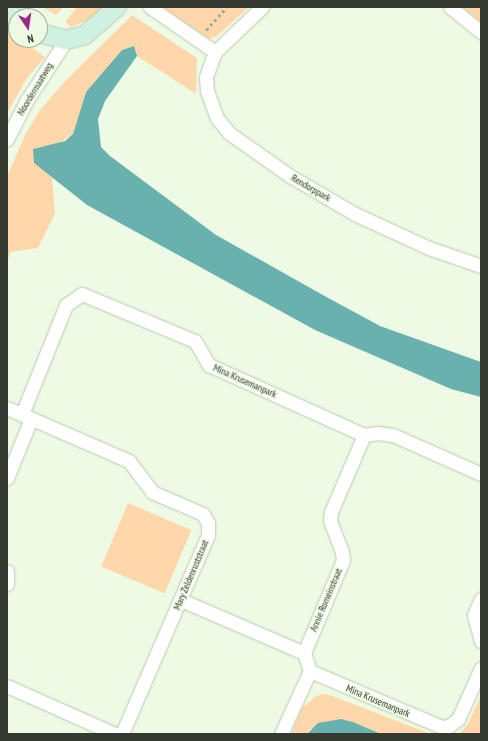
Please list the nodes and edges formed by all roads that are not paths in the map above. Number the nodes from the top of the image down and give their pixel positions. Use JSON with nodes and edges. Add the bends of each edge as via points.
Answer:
{"nodes":[{"id":1,"x":117,"y":7,"type":"edge"},
{"id":2,"x":150,"y":7,"type":"edge"},
{"id":3,"x":262,"y":7,"type":"edge"},
{"id":4,"x":450,"y":7,"type":"edge"},
{"id":5,"x":481,"y":32,"type":"edge"},
{"id":6,"x":48,"y":35,"type":"edge"},
{"id":7,"x":66,"y":40,"type":"junction"},
{"id":8,"x":215,"y":52,"type":"junction"},
{"id":9,"x":7,"y":139,"type":"edge"},
{"id":10,"x":481,"y":266,"type":"edge"},
{"id":11,"x":7,"y":408,"type":"edge"},
{"id":12,"x":27,"y":416,"type":"junction"},
{"id":13,"x":364,"y":435,"type":"junction"},
{"id":14,"x":481,"y":474,"type":"edge"},
{"id":15,"x":7,"y":478,"type":"edge"},
{"id":16,"x":7,"y":571,"type":"edge"},
{"id":17,"x":7,"y":584,"type":"edge"},
{"id":18,"x":481,"y":599,"type":"edge"},
{"id":19,"x":182,"y":600,"type":"junction"},
{"id":20,"x":481,"y":641,"type":"edge"},
{"id":21,"x":304,"y":653,"type":"junction"},
{"id":22,"x":481,"y":668,"type":"edge"},
{"id":23,"x":310,"y":671,"type":"junction"},
{"id":24,"x":7,"y":686,"type":"edge"},
{"id":25,"x":115,"y":734,"type":"edge"},
{"id":26,"x":122,"y":734,"type":"edge"},
{"id":27,"x":281,"y":734,"type":"edge"}],
"edges":[{"from":1,"to":7,"type":"street","via":[[85,34]]},
{"from":2,"to":8,"type":"street"},
{"from":3,"to":8,"type":"street","name":"Rendorppark"},
{"from":4,"to":5,"type":"street"},
{"from":6,"to":7,"type":"street"},
{"from":7,"to":9,"type":"street","name":"Noordermaatweg","via":[[27,100]]},
{"from":8,"to":10,"type":"street","name":"Rendorppark","via":[[206,77],[207,91],[217,118],[229,133],[290,176],[355,214],[391,232]]},
{"from":11,"to":12,"type":"street","name":"Mary Zeldenruststraat"},
{"from":12,"to":13,"type":"street","name":"Mina Krusemanpark","via":[[66,305],[82,294],[195,341],[209,365]]},
{"from":12,"to":15,"type":"street","name":"Mina Krusemanpark"},
{"from":12,"to":19,"type":"street","name":"Mary Zeldenruststraat","via":[[129,461],[152,492],[203,514],[208,523],[208,535]]},
{"from":13,"to":14,"type":"street","name":"Mina Krusemanpark","via":[[393,435]]},
{"from":13,"to":21,"type":"street","name":"Annie Romeinstraat","via":[[331,512],[330,520],[343,560]]},
{"from":16,"to":17,"type":"street"},
{"from":18,"to":20,"type":"street","via":[[474,615]]},
{"from":19,"to":21,"type":"street"},
{"from":19,"to":26,"type":"street","name":"Mary Zeldenruststraat"},
{"from":21,"to":23,"type":"street"},
{"from":22,"to":23,"type":"street","name":"Mina Krusemanpark","via":[[458,719],[442,727]]},
{"from":23,"to":27,"type":"street"},
{"from":24,"to":25,"type":"street"}]}
